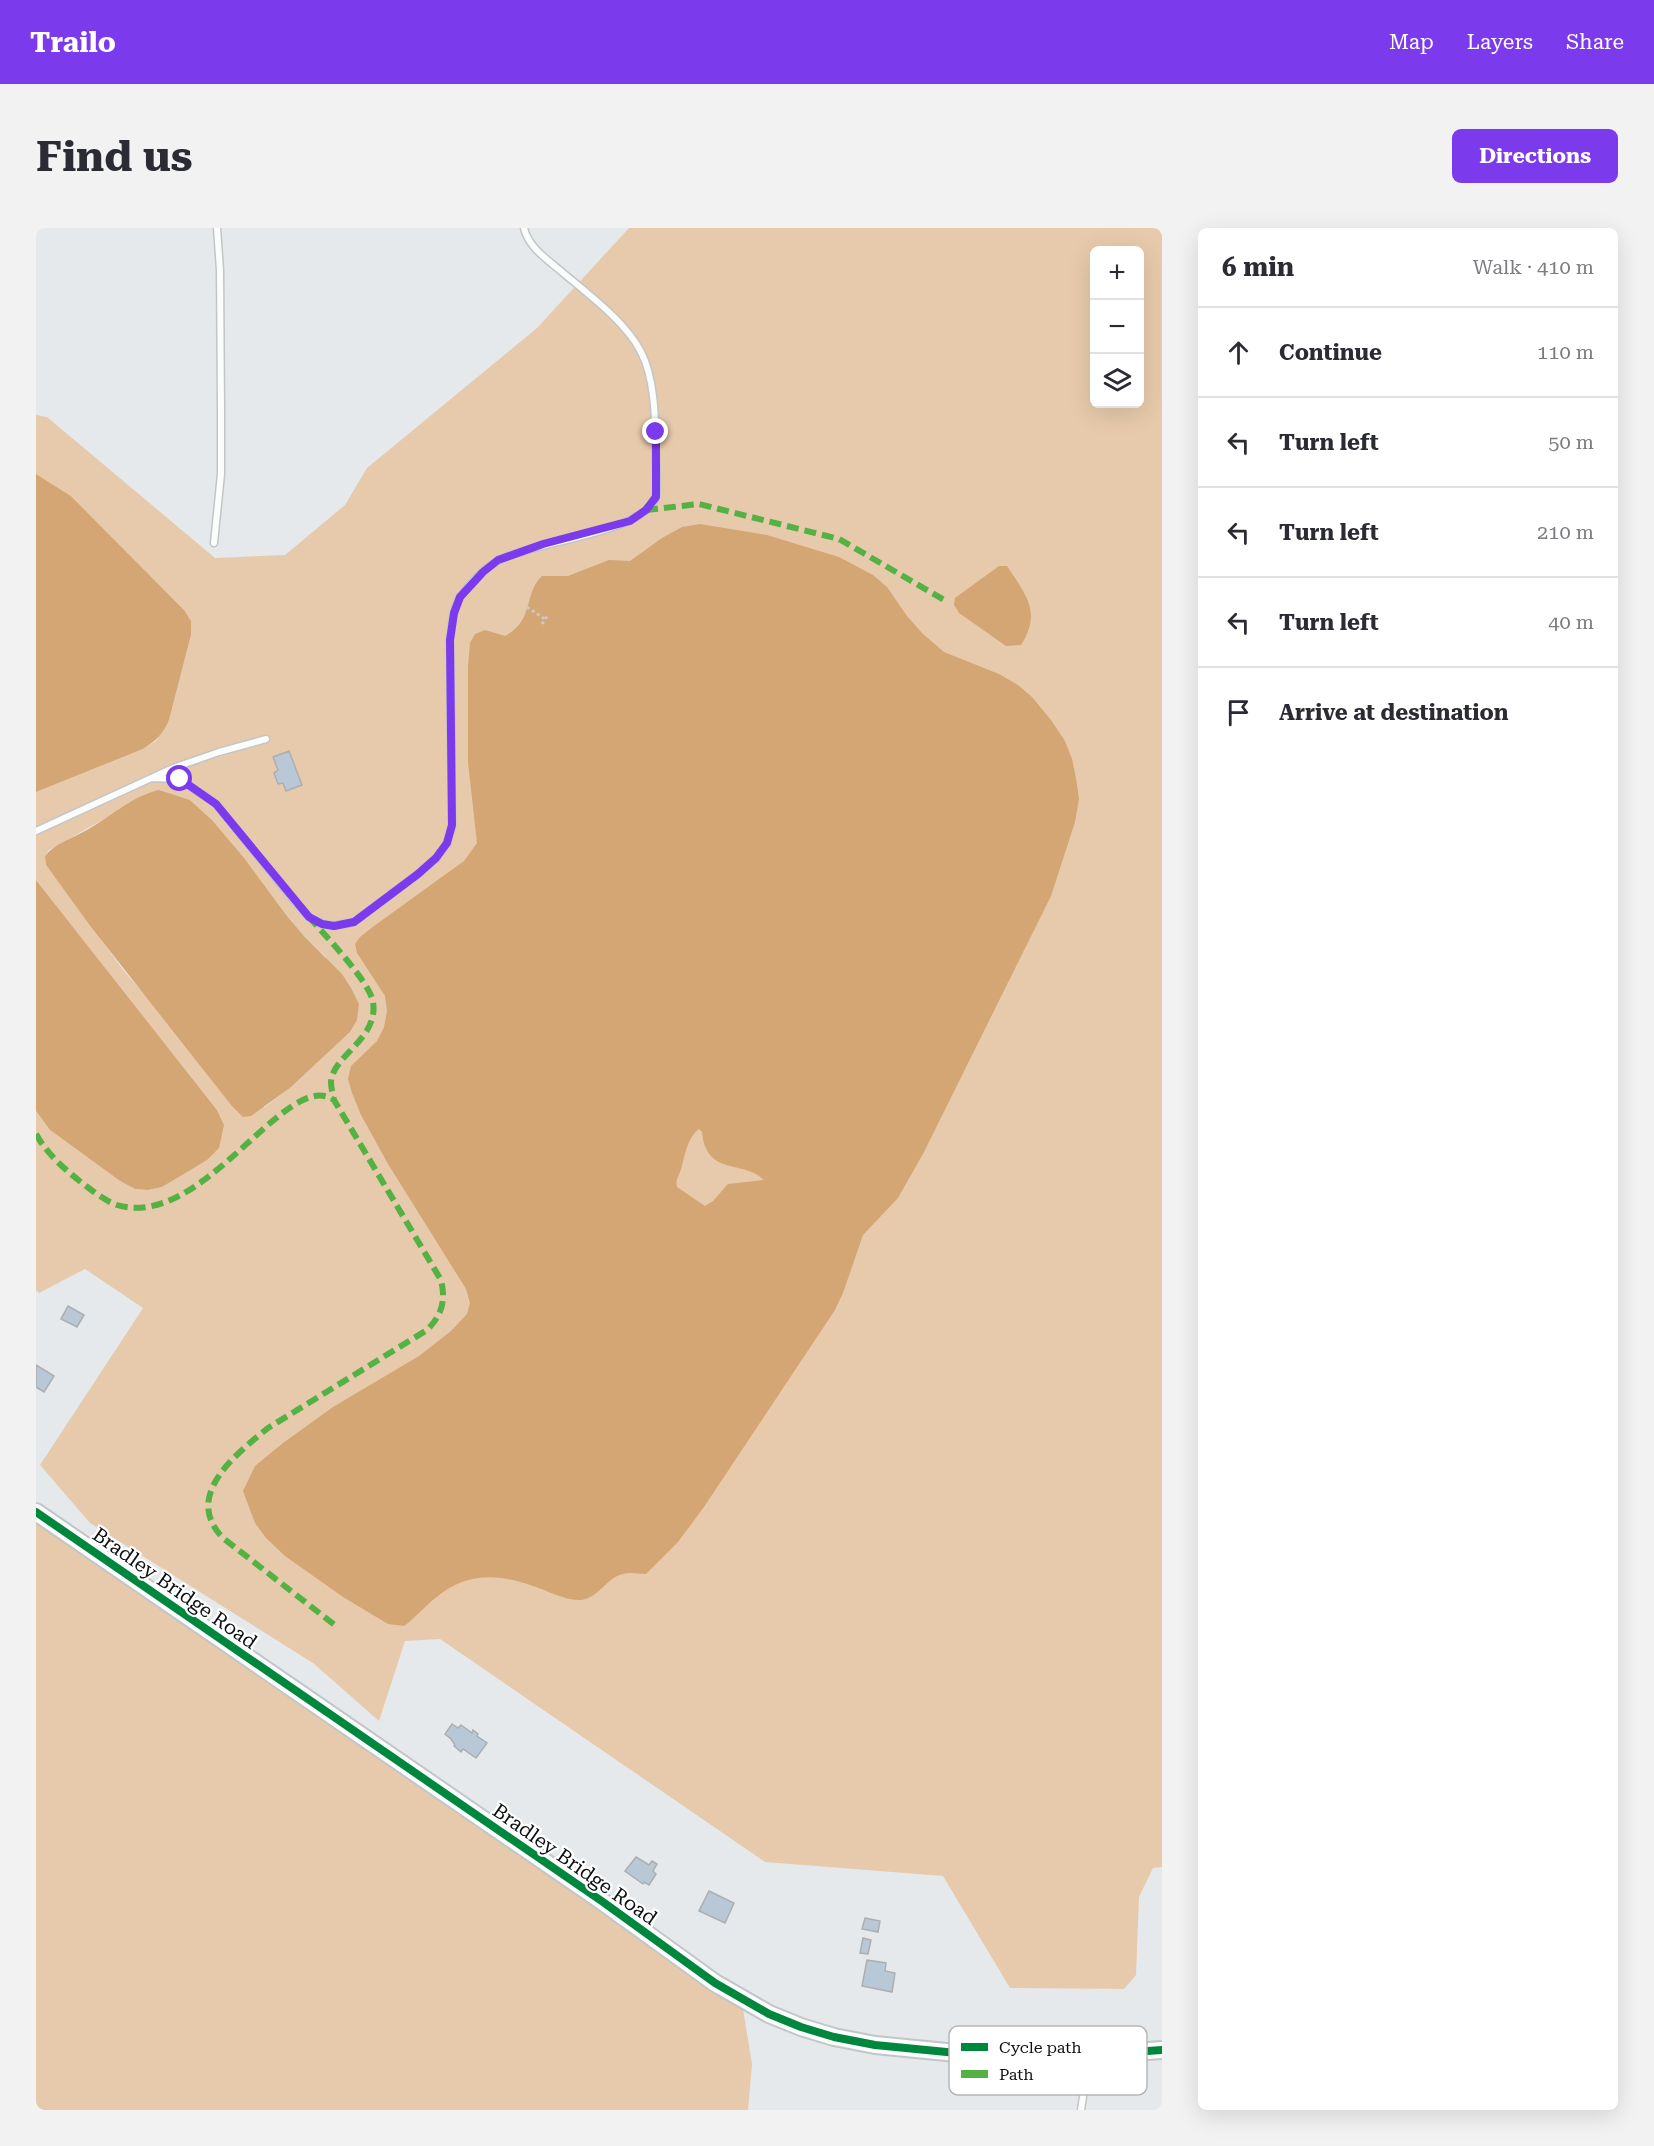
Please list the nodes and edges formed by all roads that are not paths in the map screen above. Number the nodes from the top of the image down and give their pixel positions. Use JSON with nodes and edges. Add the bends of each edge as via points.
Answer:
{"nodes":[{"id":1,"x":217,"y":228,"type":"edge"},
{"id":2,"x":524,"y":228,"type":"edge"},
{"id":3,"x":214,"y":543,"type":"dead end"},
{"id":4,"x":266,"y":739,"type":"dead end"},
{"id":5,"x":152,"y":778,"type":"junction"},
{"id":6,"x":36,"y":831,"type":"edge"},
{"id":7,"x":36,"y":1512,"type":"edge"},
{"id":8,"x":1162,"y":2050,"type":"edge"},
{"id":9,"x":1147,"y":2051,"type":"edge"},
{"id":10,"x":949,"y":2052,"type":"edge"},
{"id":11,"x":1083,"y":2095,"type":"edge"},
{"id":12,"x":1081,"y":2110,"type":"edge"}],
"edges":[{"from":1,"to":3,"type":"lane","via":[[222,409]]},
{"from":2,"to":5,"type":"lane","via":[[530,243],[628,332],[641,351],[651,383],[656,497],[630,521],[498,560],[460,597],[450,640],[452,825],[447,843],[418,874],[354,922],[322,924],[297,904],[216,804],[180,779]]},
{"from":4,"to":5,"type":"lane"},
{"from":5,"to":6,"type":"lane"},
{"from":7,"to":10,"type":"street","name":"Bradley Bridge Road","via":[[594,1895],[715,1983],[769,2014],[834,2037]]},
{"from":8,"to":9,"type":"street","name":"Bradley Bridge Road"},
{"from":11,"to":12,"type":"lane"}]}
